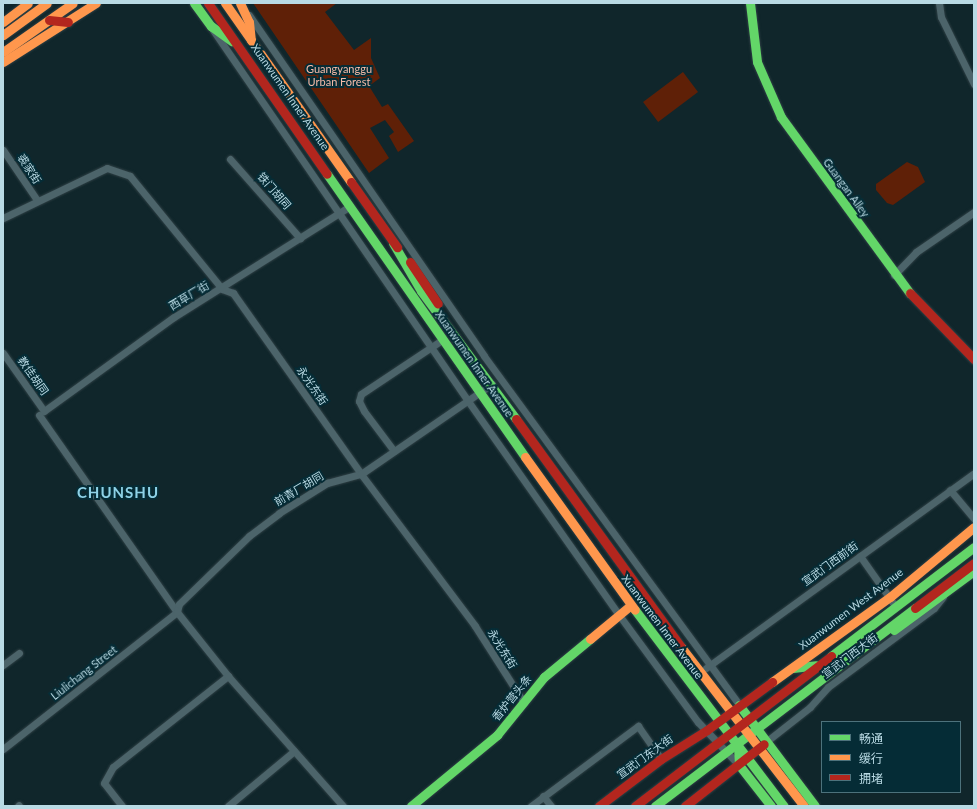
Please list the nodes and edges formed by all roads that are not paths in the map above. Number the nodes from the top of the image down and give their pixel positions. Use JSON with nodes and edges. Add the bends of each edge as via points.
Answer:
{"nodes":[{"id":1,"x":28,"y":3,"type":"edge"},
{"id":2,"x":47,"y":3,"type":"edge"},
{"id":3,"x":73,"y":3,"type":"edge"},
{"id":4,"x":96,"y":3,"type":"edge"},
{"id":5,"x":194,"y":3,"type":"edge"},
{"id":6,"x":208,"y":3,"type":"edge"},
{"id":7,"x":225,"y":3,"type":"edge"},
{"id":8,"x":750,"y":3,"type":"edge"},
{"id":9,"x":939,"y":3,"type":"edge"},
{"id":10,"x":241,"y":4,"type":"edge"},
{"id":11,"x":49,"y":20,"type":"junction"},
{"id":12,"x":3,"y":22,"type":"edge"},
{"id":13,"x":68,"y":22,"type":"junction"},
{"id":14,"x":211,"y":26,"type":"junction"},
{"id":15,"x":3,"y":35,"type":"edge"},
{"id":16,"x":251,"y":40,"type":"junction"},
{"id":17,"x":237,"y":44,"type":"junction"},
{"id":18,"x":3,"y":52,"type":"edge"},
{"id":19,"x":3,"y":62,"type":"edge"},
{"id":20,"x":974,"y":84,"type":"edge"},
{"id":21,"x":3,"y":150,"type":"edge"},
{"id":22,"x":230,"y":159,"type":"dead end"},
{"id":23,"x":37,"y":200,"type":"junction"},
{"id":24,"x":350,"y":206,"type":"junction"},
{"id":25,"x":974,"y":212,"type":"edge"},
{"id":26,"x":338,"y":214,"type":"junction"},
{"id":27,"x":3,"y":218,"type":"edge"},
{"id":28,"x":300,"y":238,"type":"junction"},
{"id":29,"x":894,"y":275,"type":"junction"},
{"id":30,"x":222,"y":289,"type":"junction"},
{"id":31,"x":442,"y":340,"type":"junction"},
{"id":32,"x":431,"y":347,"type":"junction"},
{"id":33,"x":3,"y":353,"type":"edge"},
{"id":34,"x":974,"y":359,"type":"edge"},
{"id":35,"x":492,"y":384,"type":"junction"},
{"id":36,"x":480,"y":392,"type":"junction"},
{"id":37,"x":468,"y":401,"type":"junction"},
{"id":38,"x":42,"y":413,"type":"junction"},
{"id":39,"x":394,"y":451,"type":"junction"},
{"id":40,"x":974,"y":473,"type":"edge"},
{"id":41,"x":361,"y":474,"type":"junction"},
{"id":42,"x":950,"y":490,"type":"junction"},
{"id":43,"x":974,"y":519,"type":"edge"},
{"id":44,"x":974,"y":527,"type":"edge"},
{"id":45,"x":974,"y":547,"type":"edge"},
{"id":46,"x":860,"y":556,"type":"junction"},
{"id":47,"x":974,"y":562,"type":"edge"},
{"id":48,"x":974,"y":571,"type":"edge"},
{"id":49,"x":946,"y":588,"type":"junction"},
{"id":50,"x":890,"y":597,"type":"junction"},
{"id":51,"x":631,"y":605,"type":"junction"},
{"id":52,"x":896,"y":607,"type":"junction"},
{"id":53,"x":177,"y":612,"type":"junction"},
{"id":54,"x":619,"y":616,"type":"junction"},
{"id":55,"x":19,"y":654,"type":"dead end"},
{"id":56,"x":3,"y":665,"type":"edge"},
{"id":57,"x":817,"y":665,"type":"junction"},
{"id":58,"x":708,"y":666,"type":"junction"},
{"id":59,"x":793,"y":668,"type":"junction"},
{"id":60,"x":700,"y":672,"type":"junction"},
{"id":61,"x":228,"y":676,"type":"junction"},
{"id":62,"x":524,"y":703,"type":"junction"},
{"id":63,"x":739,"y":705,"type":"junction"},
{"id":64,"x":729,"y":712,"type":"junction"},
{"id":65,"x":748,"y":718,"type":"junction"},
{"id":66,"x":718,"y":721,"type":"junction"},
{"id":67,"x":740,"y":724,"type":"junction"},
{"id":68,"x":756,"y":727,"type":"junction"},
{"id":69,"x":766,"y":728,"type":"junction"},
{"id":70,"x":707,"y":730,"type":"junction"},
{"id":71,"x":727,"y":733,"type":"junction"},
{"id":72,"x":748,"y":733,"type":"junction"},
{"id":73,"x":767,"y":741,"type":"junction"},
{"id":74,"x":737,"y":744,"type":"junction"},
{"id":75,"x":759,"y":748,"type":"junction"},
{"id":76,"x":3,"y":750,"type":"edge"},
{"id":77,"x":294,"y":751,"type":"junction"},
{"id":78,"x":661,"y":758,"type":"junction"},
{"id":79,"x":748,"y":758,"type":"junction"},
{"id":80,"x":739,"y":765,"type":"junction"},
{"id":81,"x":543,"y":796,"type":"junction"},
{"id":82,"x":122,"y":806,"type":"edge"},
{"id":83,"x":228,"y":806,"type":"edge"},
{"id":84,"x":343,"y":806,"type":"edge"},
{"id":85,"x":411,"y":806,"type":"edge"},
{"id":86,"x":531,"y":806,"type":"edge"},
{"id":87,"x":551,"y":806,"type":"edge"},
{"id":88,"x":599,"y":806,"type":"edge"},
{"id":89,"x":635,"y":806,"type":"edge"},
{"id":90,"x":655,"y":806,"type":"edge"},
{"id":91,"x":685,"y":806,"type":"edge"},
{"id":92,"x":771,"y":806,"type":"edge"},
{"id":93,"x":784,"y":806,"type":"edge"},
{"id":94,"x":804,"y":806,"type":"edge"},
{"id":95,"x":815,"y":806,"type":"edge"}],
"edges":[{"from":1,"to":12,"type":"main road"},
{"from":2,"to":15,"type":"main road"},
{"from":3,"to":11,"type":"main road"},
{"from":4,"to":13,"type":"main road"},
{"from":5,"to":14,"type":"main road"},
{"from":6,"to":17,"type":"main road","name":"Xuanwumen Inner Avenue"},
{"from":7,"to":16,"type":"main road","name":"Xuanwumen Inner Avenue"},
{"from":8,"to":29,"type":"main road","name":"Guangan Alley","via":[[757,62],[772,100],[790,130]]},
{"from":9,"to":20,"type":"street","via":[[941,17]]},
{"from":10,"to":16,"type":"main road","via":[[249,22]]},
{"from":10,"to":58,"type":"street","via":[[457,318]]},
{"from":11,"to":13,"type":"main road"},
{"from":11,"to":18,"type":"main road"},
{"from":13,"to":19,"type":"main road"},
{"from":14,"to":17,"type":"main road"},
{"from":14,"to":26,"type":"street"},
{"from":16,"to":35,"type":"main road","name":"Xuanwumen Inner Avenue","via":[[393,243],[421,291]]},
{"from":17,"to":24,"type":"main road","name":"Xuanwumen Inner Avenue"},
{"from":21,"to":23,"type":"street","name":"裘家街"},
{"from":22,"to":28,"type":"street","name":"铁门胡同"},
{"from":23,"to":27,"type":"street","name":"永光东街"},
{"from":23,"to":30,"type":"street","name":"永光东街","via":[[107,168],[130,176]]},
{"from":24,"to":26,"type":"street","name":"西草厂街"},
{"from":24,"to":31,"type":"main road","name":"Xuanwumen Inner Avenue"},
{"from":25,"to":29,"type":"street","via":[[916,252]]},
{"from":26,"to":28,"type":"street","name":"西草厂街"},
{"from":26,"to":32,"type":"street"},
{"from":28,"to":30,"type":"street","name":"西草厂街"},
{"from":29,"to":34,"type":"main road","name":"Guangan Alley"},
{"from":30,"to":38,"type":"street","name":"西草厂街","via":[[174,317]]},
{"from":30,"to":41,"type":"street","name":"永光东街","via":[[234,293]]},
{"from":31,"to":32,"type":"street"},
{"from":31,"to":36,"type":"main road","name":"Xuanwumen Inner Avenue"},
{"from":32,"to":37,"type":"street"},
{"from":32,"to":39,"type":"street","via":[[361,394],[359,401],[364,411]]},
{"from":33,"to":38,"type":"street","name":"教佳胡同"},
{"from":35,"to":36,"type":"street","name":"前青厂胡同"},
{"from":35,"to":60,"type":"main road","name":"Xuanwumen Inner Avenue"},
{"from":36,"to":37,"type":"street","name":"前青厂胡同"},
{"from":36,"to":51,"type":"main road","name":"Xuanwumen Inner Avenue"},
{"from":37,"to":39,"type":"street","name":"前青厂胡同"},
{"from":37,"to":54,"type":"street"},
{"from":38,"to":53,"type":"street","name":"教佳胡同"},
{"from":39,"to":41,"type":"street","name":"前青厂胡同"},
{"from":40,"to":42,"type":"street","name":"宣武门西前街"},
{"from":41,"to":53,"type":"street","name":"前青厂胡同","via":[[328,483],[261,527],[180,604]]},
{"from":41,"to":62,"type":"street","name":"永光东街","via":[[475,626]]},
{"from":42,"to":43,"type":"street"},
{"from":42,"to":46,"type":"street","name":"宣武门西前街"},
{"from":44,"to":50,"type":"main road","name":"Xuanwumen West Avenue"},
{"from":45,"to":52,"type":"main road"},
{"from":46,"to":50,"type":"street"},
{"from":46,"to":58,"type":"street","name":"宣武门西前街"},
{"from":47,"to":49,"type":"main road"},
{"from":48,"to":49,"type":"main road","name":"宣武门西大街"},
{"from":49,"to":68,"type":"main road"},
{"from":49,"to":69,"type":"main road","name":"宣武门西大街"},
{"from":49,"to":73,"type":"street","name":"宣武门西大街","via":[[934,608],[828,687],[810,706]]},
{"from":50,"to":52,"type":"street"},
{"from":50,"to":59,"type":"main road","name":"Xuanwumen West Avenue"},
{"from":51,"to":54,"type":"main road","name":"香炉营头条"},
{"from":51,"to":66,"type":"main road","name":"Xuanwumen Inner Avenue"},
{"from":52,"to":57,"type":"main road"},
{"from":53,"to":61,"type":"street","name":"教佳胡同"},
{"from":53,"to":76,"type":"street","name":"Liulichang Street"},
{"from":54,"to":62,"type":"main road","name":"香炉营头条","via":[[544,677]]},
{"from":54,"to":70,"type":"street","via":[[698,722]]},
{"from":55,"to":56,"type":"street"},
{"from":57,"to":59,"type":"main road"},
{"from":57,"to":65,"type":"main road"},
{"from":58,"to":60,"type":"street","name":"宣武门西前街"},
{"from":58,"to":63,"type":"street"},
{"from":59,"to":63,"type":"main road","name":"Xuanwumen West Avenue"},
{"from":60,"to":64,"type":"main road","name":"Xuanwumen Inner Avenue"},
{"from":61,"to":77,"type":"street","name":"教佳胡同"},
{"from":61,"to":82,"type":"street","via":[[113,767],[104,783]]},
{"from":62,"to":85,"type":"main road","name":"香炉营头条","via":[[497,735]]},
{"from":63,"to":64,"type":"main road","name":"Xuanwumen West Avenue"},
{"from":63,"to":65,"type":"main road"},
{"from":64,"to":66,"type":"main road","name":"Xuanwumen West Avenue"},
{"from":64,"to":67,"type":"main road","name":"Xuanwumen Inner Avenue"},
{"from":65,"to":67,"type":"main road"},
{"from":65,"to":68,"type":"main road"},
{"from":66,"to":70,"type":"main road","name":"宣武门东大街"},
{"from":66,"to":71,"type":"main road","name":"Xuanwumen Inner Avenue"},
{"from":67,"to":71,"type":"main road"},
{"from":67,"to":72,"type":"main road","name":"Xuanwumen Inner Avenue"},
{"from":68,"to":69,"type":"main road"},
{"from":68,"to":72,"type":"main road"},
{"from":68,"to":73,"type":"main road"},
{"from":69,"to":73,"type":"main road"},
{"from":70,"to":78,"type":"main road","name":"宣武门东大街"},
{"from":70,"to":80,"type":"street"},
{"from":71,"to":74,"type":"main road","name":"Xuanwumen Inner Avenue"},
{"from":71,"to":89,"type":"main road"},
{"from":72,"to":74,"type":"main road"},
{"from":72,"to":75,"type":"main road"},
{"from":73,"to":75,"type":"main road"},
{"from":73,"to":95,"type":"main road"},
{"from":74,"to":79,"type":"main road","name":"Xuanwumen Inner Avenue"},
{"from":74,"to":80,"type":"main road"},
{"from":74,"to":90,"type":"main road","via":[[723,752]]},
{"from":75,"to":79,"type":"main road"},
{"from":75,"to":94,"type":"main road"},
{"from":77,"to":83,"type":"street"},
{"from":77,"to":84,"type":"street","name":"教佳胡同"},
{"from":78,"to":81,"type":"street","via":[[638,726]]},
{"from":78,"to":88,"type":"main road","name":"宣武门东大街"},
{"from":79,"to":80,"type":"main road"},
{"from":79,"to":93,"type":"main road"},
{"from":80,"to":91,"type":"main road"},
{"from":80,"to":92,"type":"main road"},
{"from":81,"to":86,"type":"street"},
{"from":81,"to":87,"type":"street"}]}
